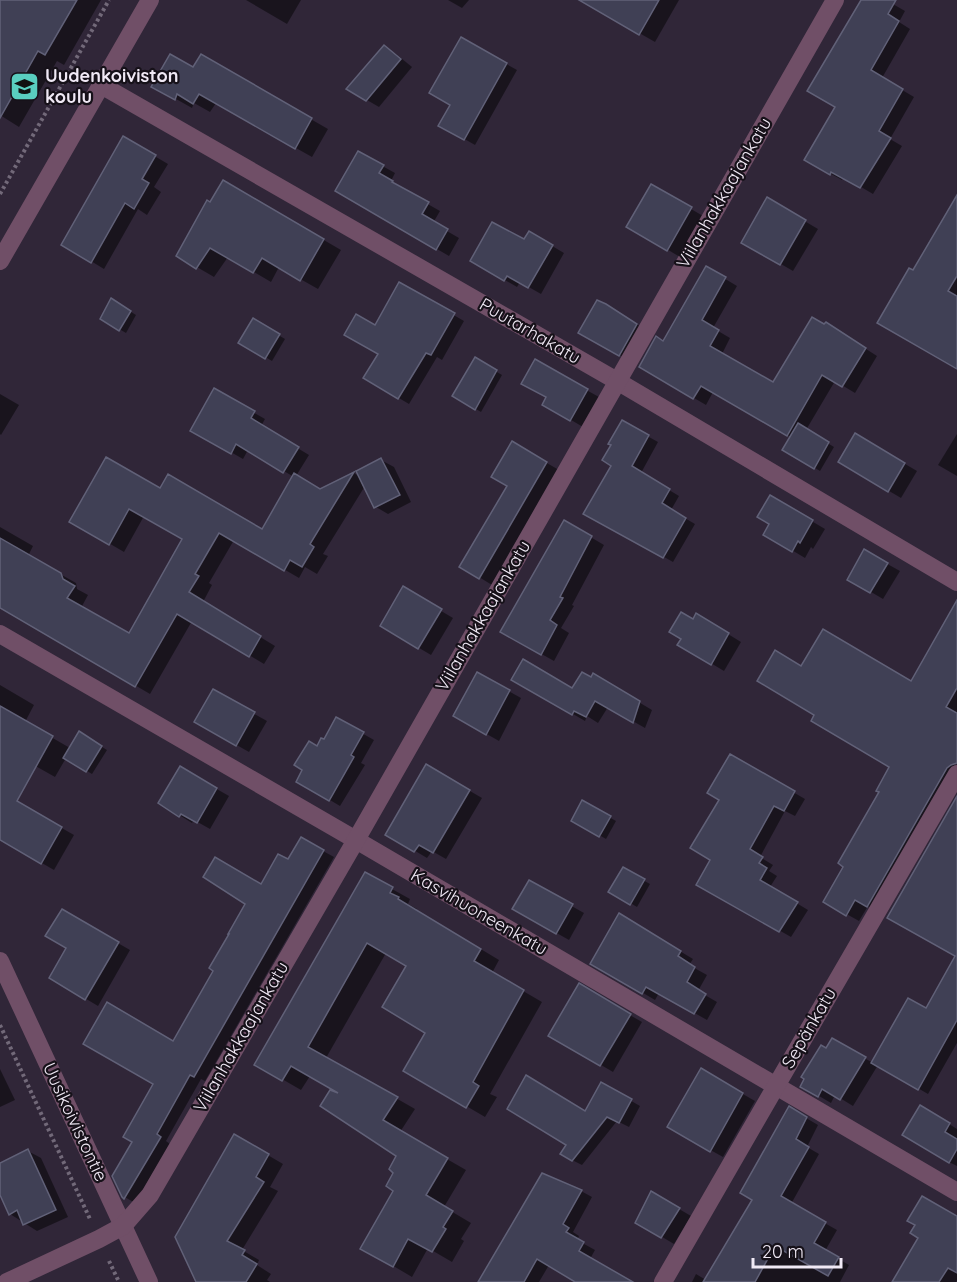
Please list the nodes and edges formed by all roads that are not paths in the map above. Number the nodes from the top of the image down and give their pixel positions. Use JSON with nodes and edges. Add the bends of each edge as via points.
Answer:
{"nodes":[{"id":1,"x":150,"y":0,"type":"edge"},
{"id":2,"x":835,"y":0,"type":"edge"},
{"id":3,"x":101,"y":85,"type":"junction"},
{"id":4,"x":0,"y":261,"type":"edge"},
{"id":5,"x":617,"y":381,"type":"junction"},
{"id":6,"x":957,"y":582,"type":"edge"},
{"id":7,"x":0,"y":634,"type":"edge"},
{"id":8,"x":957,"y":774,"type":"edge"},
{"id":9,"x":356,"y":840,"type":"junction"},
{"id":10,"x":0,"y":961,"type":"edge"},
{"id":11,"x":776,"y":1086,"type":"junction"},
{"id":12,"x":957,"y":1192,"type":"edge"},
{"id":13,"x":123,"y":1226,"type":"junction"},
{"id":14,"x":7,"y":1282,"type":"edge"},
{"id":15,"x":149,"y":1282,"type":"edge"},
{"id":16,"x":663,"y":1282,"type":"edge"}],
"edges":[{"from":1,"to":3,"type":"street"},
{"from":2,"to":5,"type":"street","name":"Viilanhakkaajankatu"},
{"from":3,"to":4,"type":"street"},
{"from":3,"to":5,"type":"street","name":"Puutarhakatu"},
{"from":5,"to":6,"type":"street","name":"Puutarhakatu"},
{"from":5,"to":9,"type":"street","name":"Viilanhakkaajankatu"},
{"from":7,"to":9,"type":"street","name":"Kasvihuoneenkatu"},
{"from":8,"to":11,"type":"street","name":"Sepänkatu"},
{"from":9,"to":11,"type":"street","name":"Kasvihuoneenkatu"},
{"from":9,"to":13,"type":"street","name":"Viilanhakkaajankatu","via":[[150,1195]]},
{"from":10,"to":13,"type":"street","name":"Uusikoivistontie"},
{"from":11,"to":12,"type":"street","name":"Kasvihuoneenkatu"},
{"from":11,"to":16,"type":"street","name":"Sepänkatu"},
{"from":13,"to":14,"type":"street"},
{"from":13,"to":15,"type":"street","name":"Uusikoivistontie"}]}
